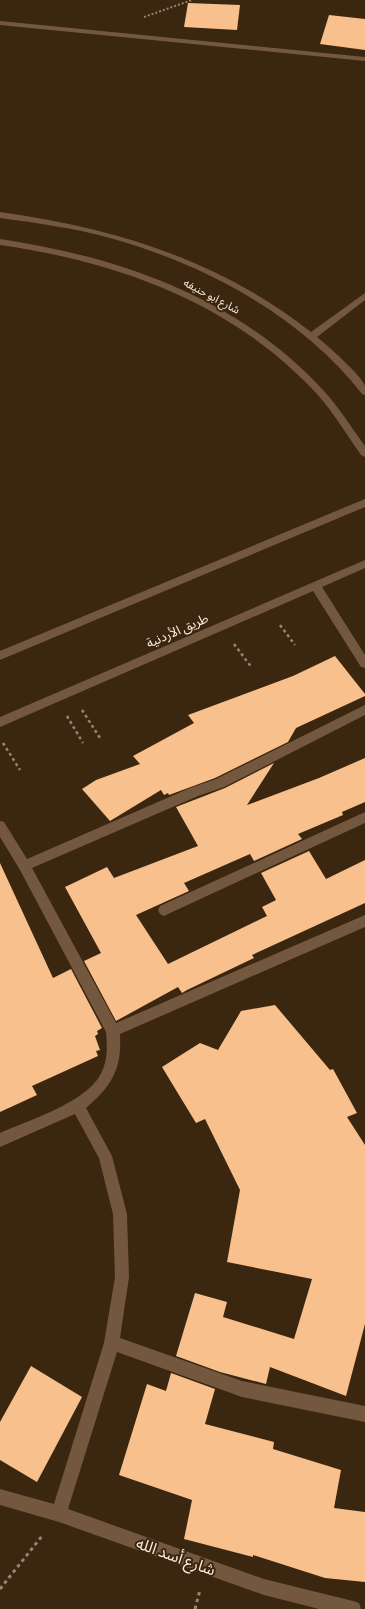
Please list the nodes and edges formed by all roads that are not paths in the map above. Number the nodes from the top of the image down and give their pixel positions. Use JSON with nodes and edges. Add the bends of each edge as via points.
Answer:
{"nodes":[{"id":1,"x":0,"y":23,"type":"edge"},
{"id":2,"x":365,"y":59,"type":"edge"},
{"id":3,"x":0,"y":215,"type":"edge"},
{"id":4,"x":0,"y":242,"type":"edge"},
{"id":5,"x":365,"y":296,"type":"edge"},
{"id":6,"x":312,"y":336,"type":"junction"},
{"id":7,"x":365,"y":392,"type":"edge"},
{"id":8,"x":365,"y":453,"type":"edge"},
{"id":9,"x":365,"y":503,"type":"edge"},
{"id":10,"x":365,"y":564,"type":"edge"},
{"id":11,"x":315,"y":585,"type":"junction"},
{"id":12,"x":0,"y":656,"type":"edge"},
{"id":13,"x":365,"y":664,"type":"edge"},
{"id":14,"x":365,"y":710,"type":"edge"},
{"id":15,"x":0,"y":722,"type":"edge"},
{"id":16,"x":365,"y":817,"type":"edge"},
{"id":17,"x":0,"y":826,"type":"edge"},
{"id":18,"x":24,"y":866,"type":"junction"},
{"id":19,"x":164,"y":910,"type":"dead end"},
{"id":20,"x":365,"y":921,"type":"edge"},
{"id":21,"x":114,"y":1031,"type":"junction"},
{"id":22,"x":78,"y":1106,"type":"junction"},
{"id":23,"x":0,"y":1140,"type":"edge"},
{"id":24,"x":112,"y":1343,"type":"junction"},
{"id":25,"x":365,"y":1414,"type":"edge"},
{"id":26,"x":0,"y":1497,"type":"edge"},
{"id":27,"x":59,"y":1514,"type":"junction"},
{"id":28,"x":353,"y":1609,"type":"edge"}],
"edges":[{"from":1,"to":2,"type":"street"},
{"from":3,"to":6,"type":"street","name":"شارع ابو حنيفه","via":[[79,227],[144,245],[226,280],[261,299]]},
{"from":4,"to":8,"type":"street","name":"شارع ابو حنيفه","via":[[67,253],[126,270],[181,292],[232,320],[279,353],[320,392]]},
{"from":5,"to":6,"type":"street"},
{"from":6,"to":7,"type":"street","name":"شارع ابو حنيفه","via":[[354,377]]},
{"from":9,"to":12,"type":"street"},
{"from":10,"to":11,"type":"street","name":"طريق الأردنية"},
{"from":11,"to":13,"type":"street"},
{"from":11,"to":15,"type":"street","name":"طريق الأردنية"},
{"from":14,"to":18,"type":"street","via":[[220,783]]},
{"from":16,"to":19,"type":"street"},
{"from":17,"to":18,"type":"street"},
{"from":18,"to":21,"type":"street"},
{"from":20,"to":21,"type":"street"},
{"from":21,"to":22,"type":"street","via":[[114,1052],[109,1073],[96,1091]]},
{"from":22,"to":23,"type":"street"},
{"from":22,"to":24,"type":"street","via":[[105,1156],[120,1214],[122,1277]]},
{"from":24,"to":25,"type":"street","via":[[242,1389]]},
{"from":24,"to":27,"type":"street"},
{"from":26,"to":27,"type":"street","name":"شارع أسد الله"},
{"from":27,"to":28,"type":"street","name":"شارع أسد الله","via":[[264,1587]]}]}
